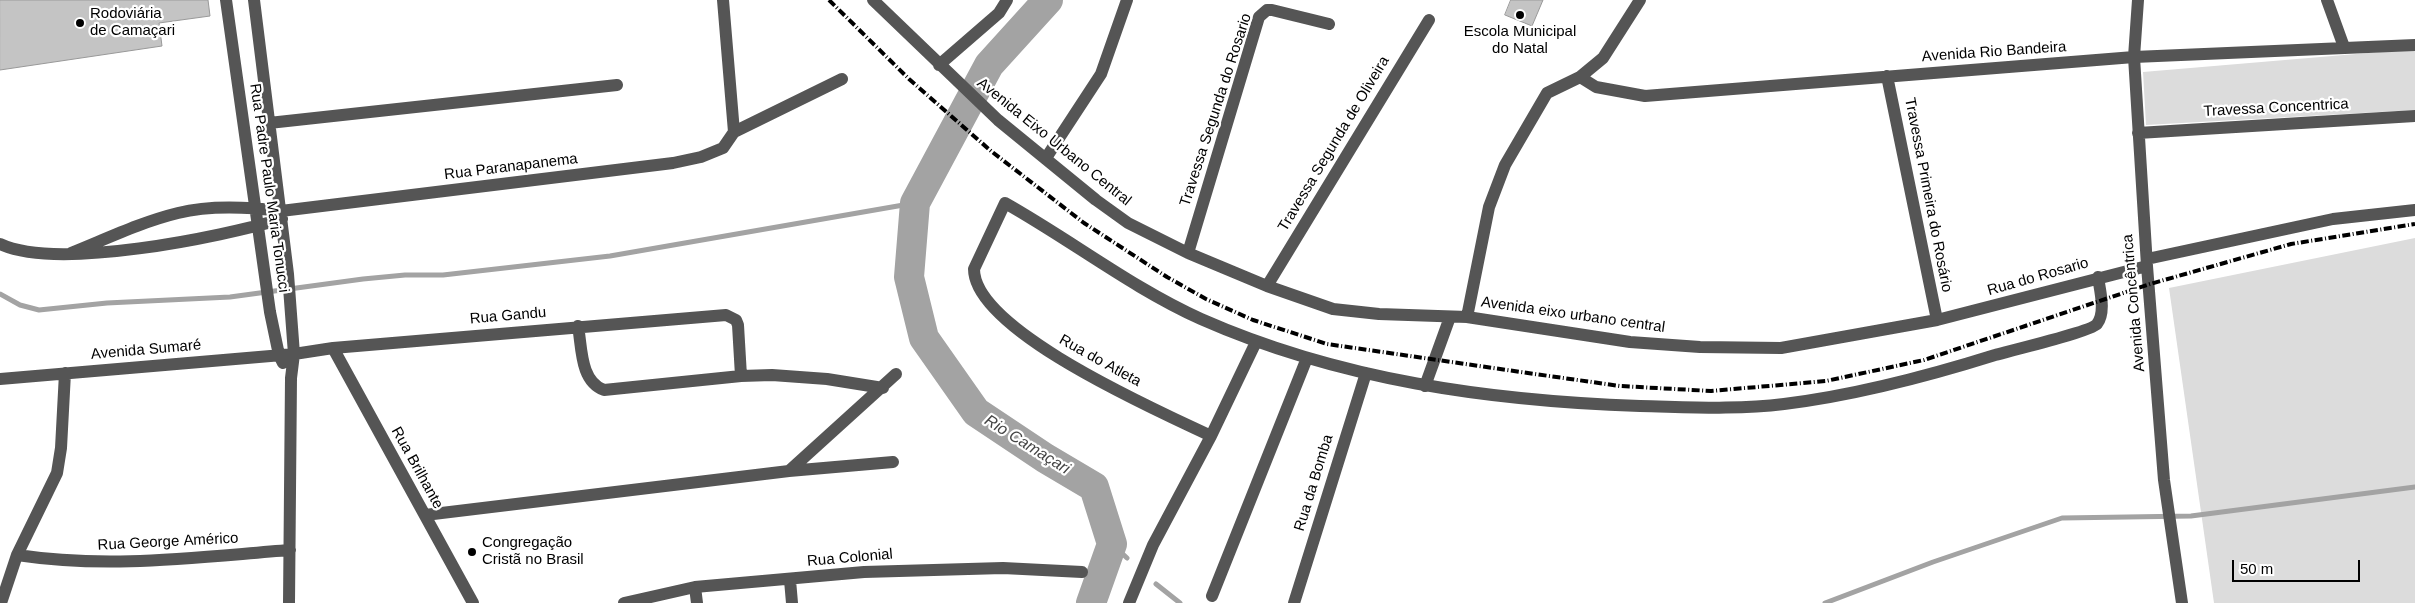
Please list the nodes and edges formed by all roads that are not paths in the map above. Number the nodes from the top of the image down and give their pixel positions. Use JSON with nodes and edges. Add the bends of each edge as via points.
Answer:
{"nodes":[{"id":1,"x":226,"y":0,"type":"edge"},
{"id":2,"x":254,"y":0,"type":"edge"},
{"id":3,"x":723,"y":0,"type":"edge"},
{"id":4,"x":873,"y":0,"type":"edge"},
{"id":5,"x":1007,"y":0,"type":"edge"},
{"id":6,"x":1127,"y":0,"type":"edge"},
{"id":7,"x":1640,"y":0,"type":"edge"},
{"id":8,"x":2138,"y":0,"type":"edge"},
{"id":9,"x":2327,"y":0,"type":"edge"},
{"id":10,"x":1429,"y":20,"type":"dead end"},
{"id":11,"x":1329,"y":24,"type":"dead end"},
{"id":12,"x":2415,"y":45,"type":"edge"},
{"id":13,"x":2344,"y":47,"type":"junction"},
{"id":14,"x":2134,"y":57,"type":"junction"},
{"id":15,"x":939,"y":65,"type":"junction"},
{"id":16,"x":1887,"y":76,"type":"junction"},
{"id":17,"x":1580,"y":77,"type":"junction"},
{"id":18,"x":842,"y":79,"type":"dead end"},
{"id":19,"x":617,"y":85,"type":"dead end"},
{"id":20,"x":2415,"y":116,"type":"edge"},
{"id":21,"x":269,"y":123,"type":"junction"},
{"id":22,"x":734,"y":132,"type":"junction"},
{"id":23,"x":2138,"y":133,"type":"junction"},
{"id":24,"x":1046,"y":158,"type":"junction"},
{"id":25,"x":255,"y":208,"type":"junction"},
{"id":26,"x":2415,"y":210,"type":"edge"},
{"id":27,"x":281,"y":215,"type":"junction"},
{"id":28,"x":258,"y":226,"type":"junction"},
{"id":29,"x":0,"y":244,"type":"edge"},
{"id":30,"x":71,"y":253,"type":"junction"},
{"id":31,"x":1188,"y":253,"type":"junction"},
{"id":32,"x":2147,"y":262,"type":"junction"},
{"id":33,"x":2098,"y":277,"type":"junction"},
{"id":34,"x":1267,"y":286,"type":"junction"},
{"id":35,"x":1450,"y":316,"type":"junction"},
{"id":36,"x":1467,"y":317,"type":"junction"},
{"id":37,"x":1937,"y":320,"type":"junction"},
{"id":38,"x":578,"y":326,"type":"junction"},
{"id":39,"x":1256,"y":342,"type":"junction"},
{"id":40,"x":333,"y":348,"type":"junction"},
{"id":41,"x":294,"y":354,"type":"junction"},
{"id":42,"x":279,"y":355,"type":"junction"},
{"id":43,"x":1306,"y":358,"type":"junction"},
{"id":44,"x":65,"y":373,"type":"junction"},
{"id":45,"x":1366,"y":373,"type":"junction"},
{"id":46,"x":896,"y":374,"type":"dead end"},
{"id":47,"x":742,"y":376,"type":"junction"},
{"id":48,"x":0,"y":378,"type":"edge"},
{"id":49,"x":291,"y":378,"type":"junction"},
{"id":50,"x":1425,"y":386,"type":"junction"},
{"id":51,"x":883,"y":388,"type":"junction"},
{"id":52,"x":1211,"y":436,"type":"junction"},
{"id":53,"x":893,"y":462,"type":"dead end"},
{"id":54,"x":789,"y":471,"type":"junction"},
{"id":55,"x":425,"y":515,"type":"junction"},
{"id":56,"x":290,"y":550,"type":"junction"},
{"id":57,"x":17,"y":555,"type":"junction"},
{"id":58,"x":1082,"y":572,"type":"dead end"},
{"id":59,"x":790,"y":580,"type":"junction"},
{"id":60,"x":695,"y":587,"type":"junction"},
{"id":61,"x":1212,"y":596,"type":"dead end"},
{"id":62,"x":1130,"y":600,"type":"edge"},
{"id":63,"x":1,"y":603,"type":"edge"},
{"id":64,"x":289,"y":603,"type":"edge"},
{"id":65,"x":473,"y":603,"type":"edge"},
{"id":66,"x":624,"y":603,"type":"edge"},
{"id":67,"x":697,"y":603,"type":"edge"},
{"id":68,"x":792,"y":603,"type":"edge"},
{"id":69,"x":1294,"y":603,"type":"edge"},
{"id":70,"x":2182,"y":603,"type":"edge"}],
"edges":[{"from":1,"to":25,"type":"street","name":"Rua Padre Paulo Maria Tonucci"},
{"from":2,"to":21,"type":"street","name":"Rua Padre Paulo Maria Tonucci"},
{"from":3,"to":22,"type":"street"},
{"from":4,"to":15,"type":"street","name":"Avenida Eixo Urbano Central"},
{"from":5,"to":15,"type":"street","via":[[999,13]]},
{"from":6,"to":24,"type":"street","via":[[1101,74]]},
{"from":7,"to":17,"type":"street","via":[[1603,58]]},
{"from":8,"to":14,"type":"street","name":"Avenida Concêntrica"},
{"from":9,"to":13,"type":"street"},
{"from":10,"to":34,"type":"street","name":"Travessa Segunda de Oliveira"},
{"from":11,"to":31,"type":"street","name":"Travessa Segunda do Rosario","via":[[1272,10],[1259,17]]},
{"from":12,"to":13,"type":"street","name":"Avenida Rio Bandeira"},
{"from":13,"to":14,"type":"street","name":"Avenida Rio Bandeira"},
{"from":14,"to":16,"type":"street","name":"Avenida Rio Bandeira"},
{"from":14,"to":23,"type":"street","name":"Avenida Concêntrica"},
{"from":15,"to":24,"type":"street","name":"Avenida Eixo Urbano Central","via":[[998,120]]},
{"from":16,"to":17,"type":"street","name":"Avenida Rio Bandeira","via":[[1645,96],[1596,88]]},
{"from":16,"to":37,"type":"street","name":"Travessa Primeira do Rosário"},
{"from":17,"to":36,"type":"street","via":[[1548,94],[1505,165],[1490,207]]},
{"from":18,"to":22,"type":"street"},
{"from":19,"to":21,"type":"street"},
{"from":20,"to":23,"type":"street","name":"Travessa Concentrica"},
{"from":21,"to":27,"type":"street","name":"Rua Padre Paulo Maria Tonucci"},
{"from":22,"to":27,"type":"street","name":"Rua Paranapanema","via":[[723,148],[673,163]]},
{"from":23,"to":32,"type":"street","name":"Avenida Concêntrica"},
{"from":24,"to":31,"type":"street","name":"Avenida Eixo Urbano Central","via":[[1128,223]]},
{"from":25,"to":27,"type":"street"},
{"from":25,"to":28,"type":"street","name":"Rua Padre Paulo Maria Tonucci"},
{"from":25,"to":30,"type":"street","via":[[180,212]]},
{"from":26,"to":32,"type":"street","name":"Rua do Rosario","via":[[2334,219]]},
{"from":27,"to":28,"type":"street"},
{"from":27,"to":41,"type":"street","name":"Rua Padre Paulo Maria Tonucci"},
{"from":28,"to":30,"type":"street","via":[[154,245]]},
{"from":28,"to":42,"type":"street","name":"Rua Padre Paulo Maria Tonucci"},
{"from":29,"to":30,"type":"street","via":[[14,251],[34,254]]},
{"from":31,"to":34,"type":"street","name":"Avenida Eixo Urbano Central"},
{"from":32,"to":33,"type":"street","name":"Rua do Rosario"},
{"from":32,"to":70,"type":"street","name":"Avenida Concêntrica","via":[[2164,480]]},
{"from":33,"to":37,"type":"street","name":"Rua do Rosario"},
{"from":33,"to":50,"type":"street","via":[[2101,314],[2092,329],[1896,385],[1801,401],[1720,409],[1567,404]]},
{"from":34,"to":35,"type":"street","name":"Avenida eixo urbano central","via":[[1352,312]]},
{"from":35,"to":36,"type":"street","name":"Avenida eixo urbano central"},
{"from":35,"to":50,"type":"street"},
{"from":36,"to":37,"type":"street","name":"Avenida eixo urbano central","via":[[1630,342],[1755,349],[1781,348]]},
{"from":38,"to":40,"type":"street","name":"Rua Gandu"},
{"from":38,"to":47,"type":"street","via":[[585,370],[596,387],[604,390]]},
{"from":38,"to":47,"type":"street","name":"Rua Gandu","via":[[726,315],[736,320],[738,325]]},
{"from":39,"to":43,"type":"street"},
{"from":39,"to":52,"type":"street"},
{"from":39,"to":52,"type":"street","name":"Rua do Atleta","via":[[1157,297],[1005,203],[974,269],[988,302],[1015,327],[1070,366]]},
{"from":40,"to":41,"type":"street","name":"Rua Gandu"},
{"from":40,"to":55,"type":"street","name":"Rua Brilhante"},
{"from":41,"to":42,"type":"street","name":"Avenida Sumaré"},
{"from":41,"to":49,"type":"street","name":"Rua Padre Paulo Maria Tonucci"},
{"from":42,"to":44,"type":"street","name":"Avenida Sumaré"},
{"from":42,"to":49,"type":"street","name":"Rua Padre Paulo Maria Tonucci"},
{"from":43,"to":45,"type":"street"},
{"from":43,"to":61,"type":"street"},
{"from":44,"to":48,"type":"street","name":"Avenida Sumaré"},
{"from":44,"to":57,"type":"street","via":[[62,448],[56,473]]},
{"from":45,"to":50,"type":"street"},
{"from":45,"to":69,"type":"street","name":"Rua da Bomba"},
{"from":46,"to":51,"type":"street"},
{"from":47,"to":51,"type":"street","via":[[827,379]]},
{"from":49,"to":56,"type":"street","name":"Rua Padre Paulo Maria Tonucci"},
{"from":51,"to":54,"type":"street"},
{"from":52,"to":62,"type":"street","via":[[1153,546]]},
{"from":53,"to":54,"type":"street"},
{"from":54,"to":55,"type":"street"},
{"from":55,"to":65,"type":"street","name":"Rua Brilhante"},
{"from":56,"to":57,"type":"street","name":"Rua George Américo","via":[[127,563],[58,561]]},
{"from":56,"to":64,"type":"street","name":"Rua Padre Paulo Maria Tonucci"},
{"from":57,"to":63,"type":"street"},
{"from":58,"to":59,"type":"street","name":"Rua Colonial","via":[[936,569]]},
{"from":59,"to":60,"type":"street","name":"Rua Colonial"},
{"from":59,"to":68,"type":"street"},
{"from":60,"to":66,"type":"street","name":"Rua Colonial"},
{"from":60,"to":67,"type":"street"}]}
